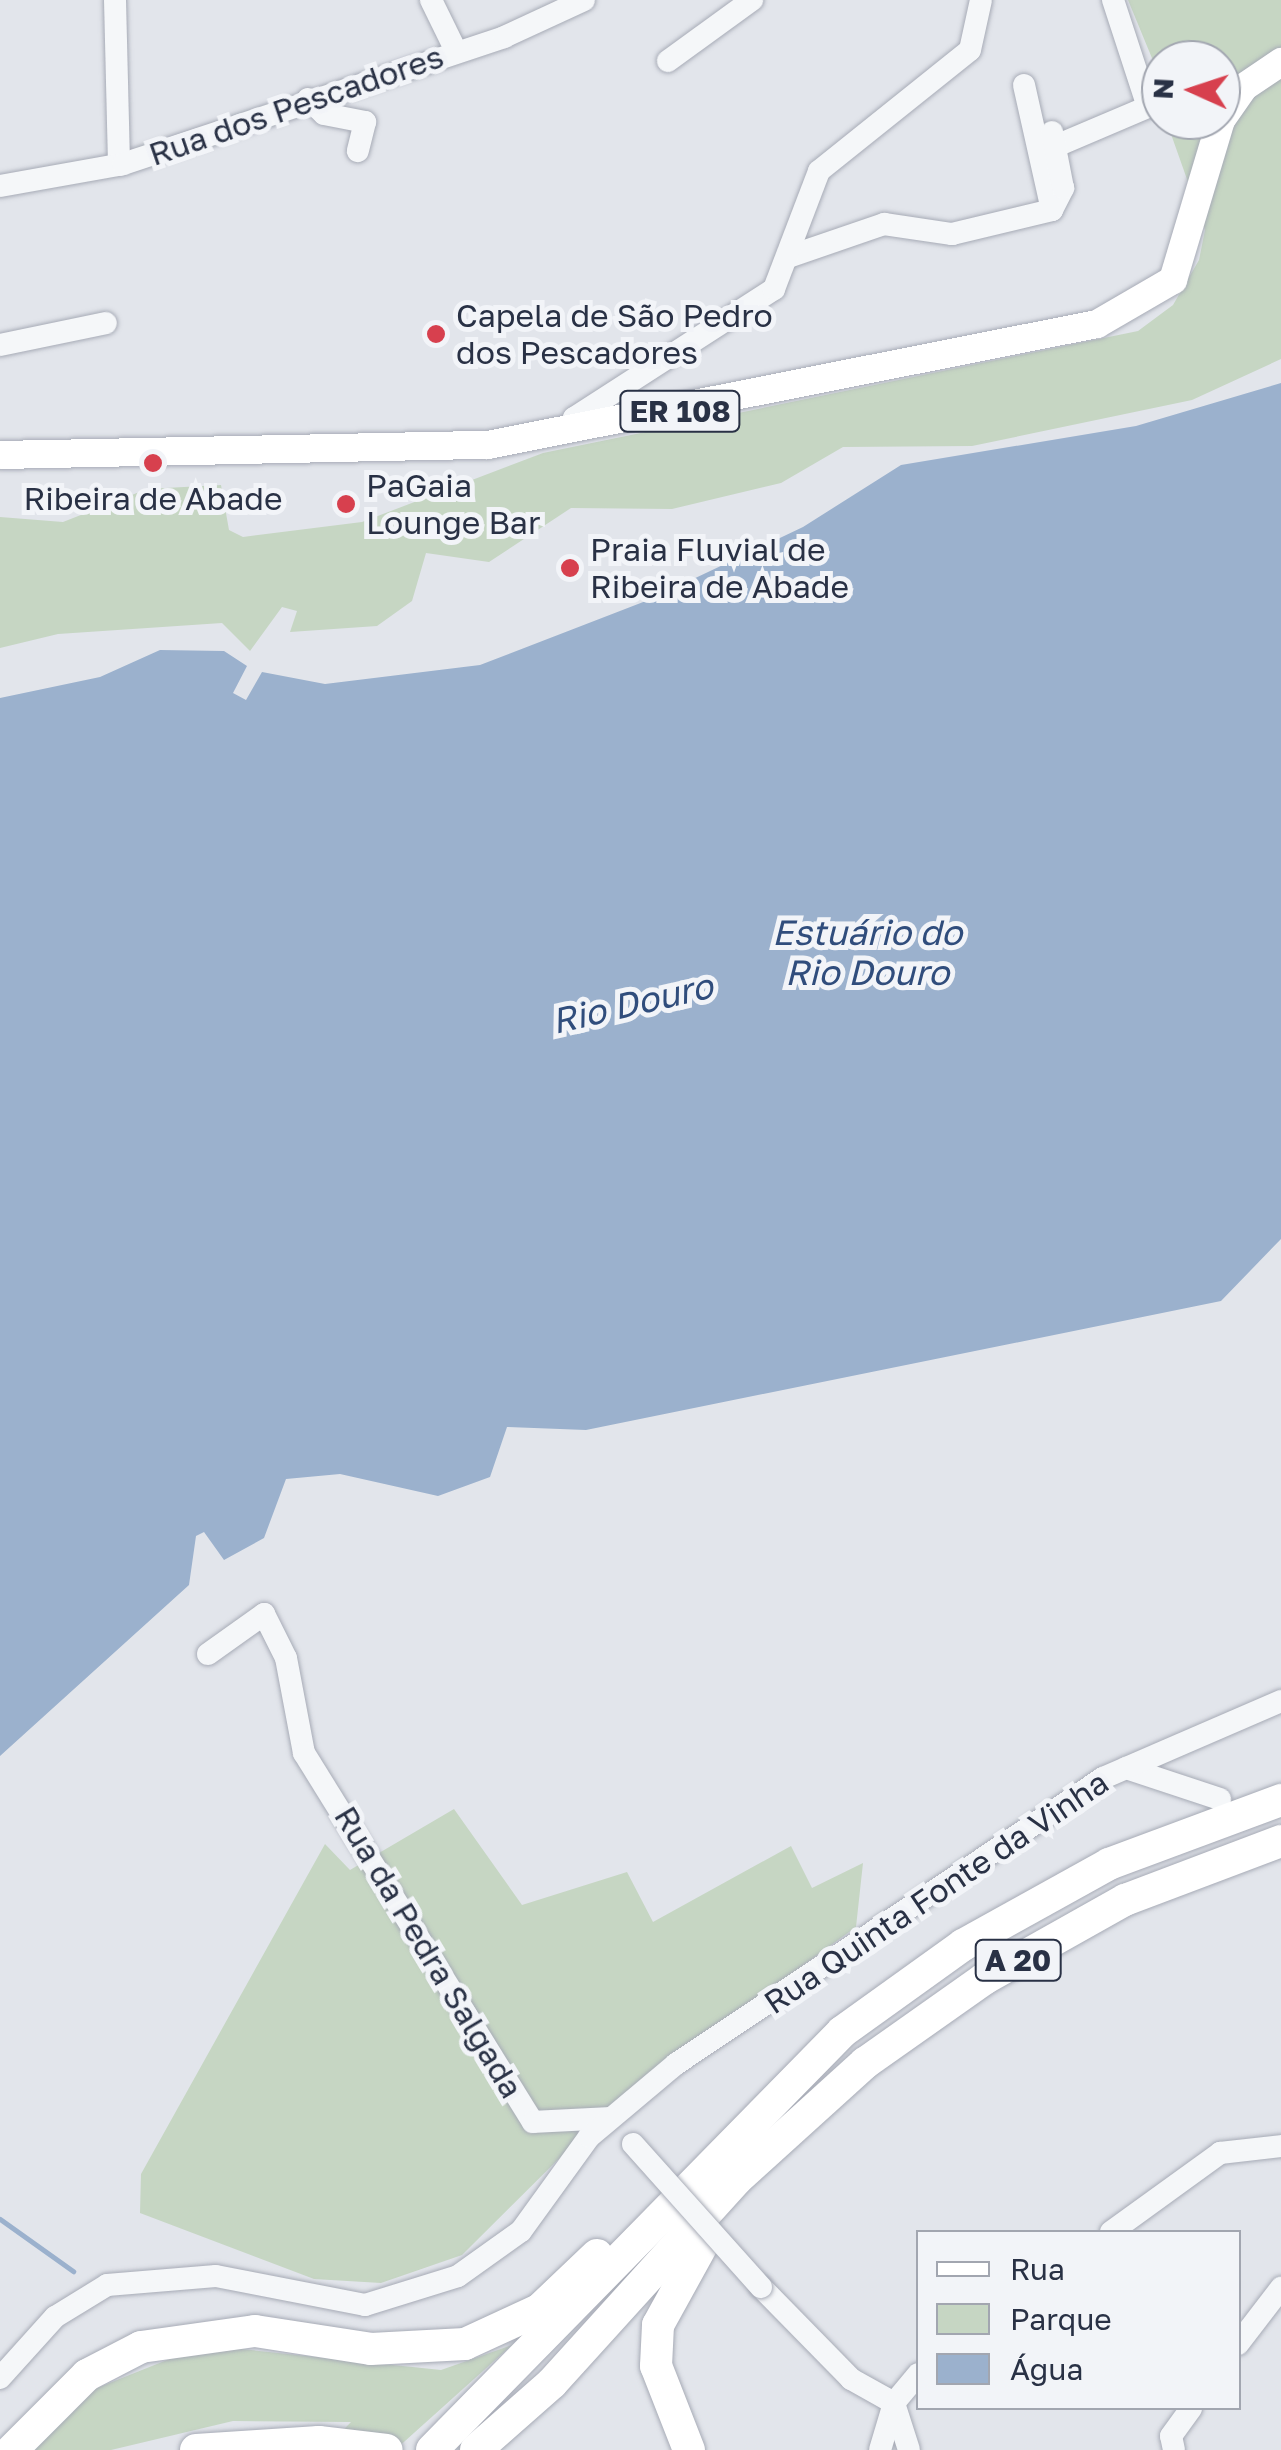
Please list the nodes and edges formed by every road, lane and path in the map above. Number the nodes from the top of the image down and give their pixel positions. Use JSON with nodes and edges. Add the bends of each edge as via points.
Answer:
{"nodes":[{"id":1,"x":115,"y":0,"type":"edge"},
{"id":2,"x":432,"y":0,"type":"edge"},
{"id":3,"x":584,"y":0,"type":"edge"},
{"id":4,"x":752,"y":0,"type":"edge"},
{"id":5,"x":980,"y":0,"type":"edge"},
{"id":6,"x":1113,"y":0,"type":"edge"},
{"id":7,"x":456,"y":51,"type":"junction"},
{"id":8,"x":668,"y":61,"type":"dead end"},
{"id":9,"x":1281,"y":62,"type":"edge"},
{"id":10,"x":1024,"y":85,"type":"dead end"},
{"id":11,"x":1241,"y":90,"type":"edge"},
{"id":12,"x":308,"y":99,"type":"junction"},
{"id":13,"x":1216,"y":140,"type":"edge"},
{"id":14,"x":358,"y":151,"type":"dead end"},
{"id":15,"x":119,"y":164,"type":"junction"},
{"id":16,"x":0,"y":186,"type":"edge"},
{"id":17,"x":1052,"y":210,"type":"junction"},
{"id":18,"x":788,"y":257,"type":"junction"},
{"id":19,"x":106,"y":323,"type":"dead end"},
{"id":20,"x":0,"y":345,"type":"edge"},
{"id":21,"x":574,"y":432,"type":"junction"},
{"id":22,"x":0,"y":455,"type":"edge"},
{"id":23,"x":208,"y":1654,"type":"dead end"},
{"id":24,"x":1281,"y":1701,"type":"edge"},
{"id":25,"x":1126,"y":1768,"type":"junction"},
{"id":26,"x":1220,"y":1799,"type":"dead end"},
{"id":27,"x":1281,"y":1800,"type":"edge"},
{"id":28,"x":1281,"y":1841,"type":"edge"},
{"id":29,"x":758,"y":2108,"type":"junction"},
{"id":30,"x":610,"y":2118,"type":"junction"},
{"id":31,"x":786,"y":2133,"type":"junction"},
{"id":32,"x":1281,"y":2146,"type":"edge"},
{"id":33,"x":1114,"y":2230,"type":"edge"},
{"id":34,"x":1281,"y":2288,"type":"edge"},
{"id":35,"x":1241,"y":2340,"type":"edge"},
{"id":36,"x":916,"y":2376,"type":"edge"},
{"id":37,"x":0,"y":2378,"type":"edge"},
{"id":38,"x":894,"y":2403,"type":"junction"},
{"id":39,"x":1190,"y":2410,"type":"edge"},
{"id":40,"x":12,"y":2450,"type":"edge"},
{"id":41,"x":196,"y":2450,"type":"edge"},
{"id":42,"x":387,"y":2450,"type":"edge"},
{"id":43,"x":432,"y":2450,"type":"edge"},
{"id":44,"x":476,"y":2450,"type":"edge"},
{"id":45,"x":689,"y":2450,"type":"edge"},
{"id":46,"x":880,"y":2450,"type":"edge"},
{"id":47,"x":909,"y":2450,"type":"edge"},
{"id":48,"x":1174,"y":2450,"type":"edge"}],
"edges":[{"from":1,"to":15,"type":"street"},
{"from":2,"to":7,"type":"street"},
{"from":3,"to":7,"type":"street","name":"Rua dos Pescadores"},
{"from":4,"to":8,"type":"street"},
{"from":5,"to":18,"type":"street","via":[[970,50],[820,171]]},
{"from":6,"to":17,"type":"street","via":[[1148,107],[1054,139],[1063,188]]},
{"from":7,"to":12,"type":"street","name":"Rua dos Pescadores"},
{"from":9,"to":11,"type":"main road","number":"ER 108"},
{"from":10,"to":17,"type":"street"},
{"from":12,"to":14,"type":"street","via":[[324,114],[365,122]]},
{"from":12,"to":15,"type":"street","name":"Rua dos Pescadores"},
{"from":13,"to":21,"type":"main road","number":"ER 108","via":[[1188,251],[1172,280],[1138,306],[1097,324]]},
{"from":15,"to":16,"type":"street","name":"Rua dos Pescadores"},
{"from":17,"to":18,"type":"street","via":[[952,234],[884,224]]},
{"from":18,"to":21,"type":"street","via":[[762,300],[574,418]]},
{"from":19,"to":20,"type":"street"},
{"from":21,"to":22,"type":"main road","number":"ER 108","via":[[448,447]]},
{"from":23,"to":30,"type":"street","name":"Rua da Pedra Salgada","via":[[264,1614],[286,1658],[304,1752],[533,2122]]},
{"from":24,"to":25,"type":"street","name":"Rua Quinta Fonte da Vinha"},
{"from":25,"to":26,"type":"street"},
{"from":25,"to":30,"type":"street","name":"Rua Quinta Fonte da Vinha","via":[[676,2064]]},
{"from":27,"to":29,"type":"highway","number":"A 20","via":[[1109,1864],[963,1945],[842,2032]]},
{"from":28,"to":31,"type":"highway","number":"A 20","via":[[1125,1900],[984,1978]]},
{"from":29,"to":40,"type":"highway","via":[[700,2147],[570,2284],[521,2320],[418,2351],[255,2332],[141,2347],[88,2374]]},
{"from":29,"to":43,"type":"highway","number":"A 20","via":[[534,2355]]},
{"from":30,"to":37,"type":"street","name":"Rua Quinta Fonte da Vinha","via":[[521,2230],[458,2276],[365,2305],[216,2276],[107,2285],[55,2317]]},
{"from":30,"to":38,"type":"street","bridge":true,"via":[[851,2379]]},
{"from":31,"to":44,"type":"highway","number":"A 20","via":[[552,2382]]},
{"from":31,"to":45,"type":"highway","via":[[673,2286],[658,2325],[656,2366]]},
{"from":32,"to":33,"type":"street","via":[[1220,2153]]},
{"from":34,"to":35,"type":"street"},
{"from":36,"to":38,"type":"street"},
{"from":38,"to":46,"type":"street"},
{"from":38,"to":47,"type":"street"},
{"from":39,"to":48,"type":"street","via":[[1172,2436]]},
{"from":41,"to":42,"type":"highway","via":[[346,2444]]}]}
